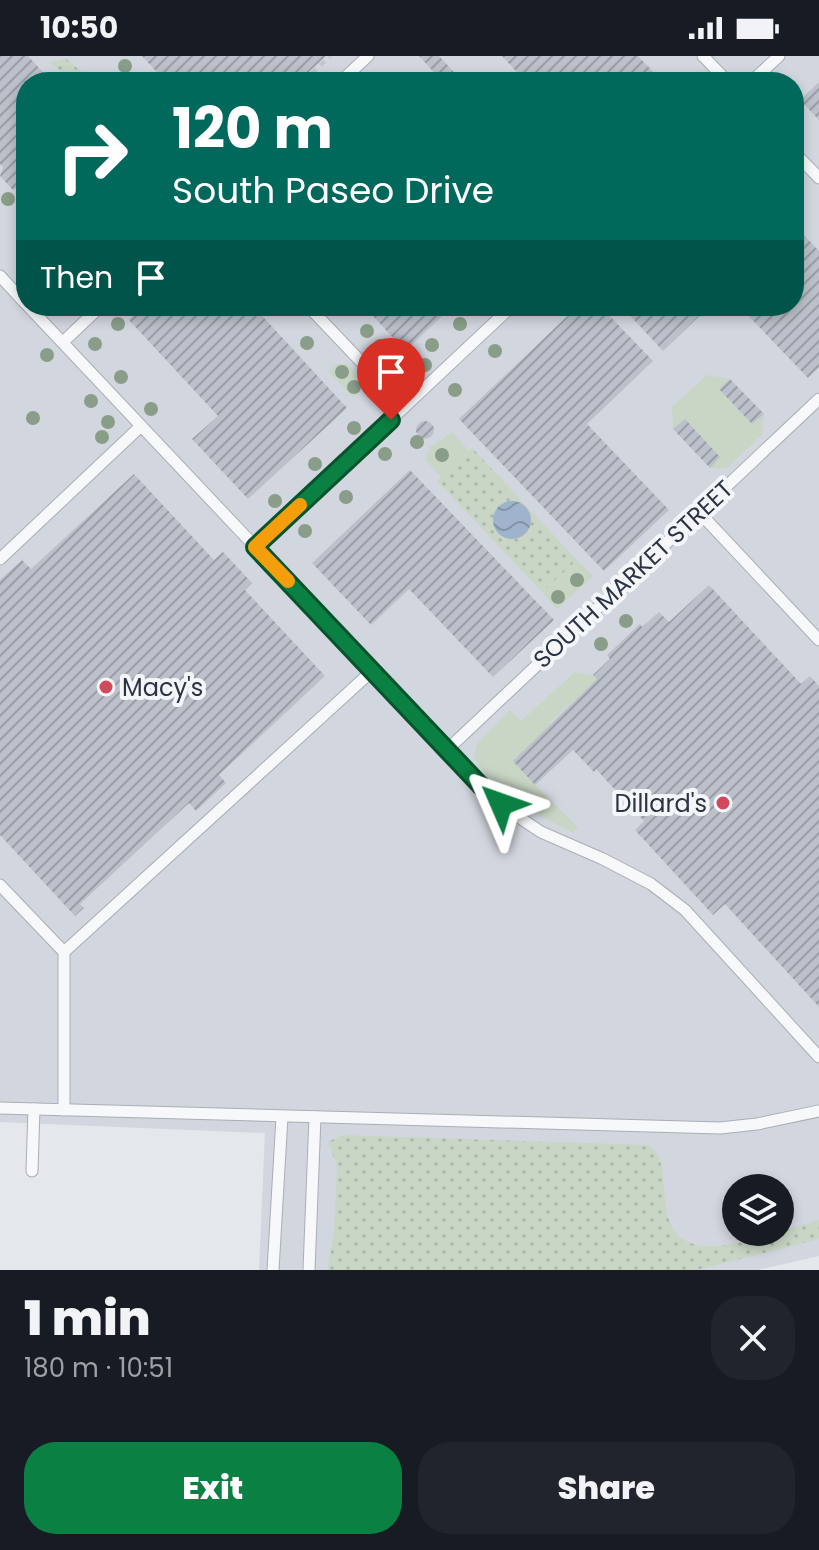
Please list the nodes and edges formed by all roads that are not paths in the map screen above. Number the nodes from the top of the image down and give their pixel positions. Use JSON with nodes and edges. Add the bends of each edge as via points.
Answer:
{"nodes":[{"id":1,"x":368,"y":56,"type":"edge"},
{"id":2,"x":703,"y":56,"type":"edge"},
{"id":3,"x":779,"y":56,"type":"edge"},
{"id":4,"x":351,"y":72,"type":"edge"},
{"id":5,"x":718,"y":72,"type":"edge"},
{"id":6,"x":762,"y":72,"type":"edge"},
{"id":7,"x":804,"y":162,"type":"edge"},
{"id":8,"x":819,"y":178,"type":"edge"},
{"id":9,"x":0,"y":276,"type":"edge"},
{"id":10,"x":16,"y":293,"type":"edge"},
{"id":11,"x":38,"y":316,"type":"edge"},
{"id":12,"x":90,"y":316,"type":"edge"},
{"id":13,"x":318,"y":316,"type":"edge"},
{"id":14,"x":501,"y":316,"type":"edge"},
{"id":15,"x":63,"y":342,"type":"junction"},
{"id":16,"x":819,"y":399,"type":"edge"},
{"id":17,"x":404,"y":407,"type":"junction"},
{"id":18,"x":141,"y":426,"type":"junction"},
{"id":19,"x":698,"y":511,"type":"junction"},
{"id":20,"x":255,"y":547,"type":"junction"},
{"id":21,"x":0,"y":559,"type":"edge"},
{"id":22,"x":819,"y":640,"type":"edge"},
{"id":23,"x":372,"y":671,"type":"junction"},
{"id":24,"x":447,"y":750,"type":"junction"},
{"id":25,"x":0,"y":885,"type":"edge"},
{"id":26,"x":64,"y":952,"type":"junction"},
{"id":27,"x":819,"y":1057,"type":"edge"},
{"id":28,"x":0,"y":1108,"type":"edge"},
{"id":29,"x":34,"y":1109,"type":"junction"},
{"id":30,"x":64,"y":1110,"type":"junction"},
{"id":31,"x":819,"y":1111,"type":"edge"},
{"id":32,"x":282,"y":1117,"type":"junction"},
{"id":33,"x":315,"y":1117,"type":"junction"},
{"id":34,"x":32,"y":1171,"type":"dead end"},
{"id":35,"x":273,"y":1270,"type":"edge"},
{"id":36,"x":309,"y":1270,"type":"edge"}],
"edges":[{"from":1,"to":4,"type":"lane"},
{"from":2,"to":5,"type":"lane"},
{"from":3,"to":6,"type":"lane"},
{"from":7,"to":8,"type":"lane"},
{"from":9,"to":10,"type":"lane"},
{"from":11,"to":15,"type":"lane"},
{"from":12,"to":15,"type":"lane"},
{"from":13,"to":17,"type":"lane"},
{"from":14,"to":17,"type":"lane"},
{"from":15,"to":18,"type":"lane"},
{"from":16,"to":19,"type":"lane","name":"SOUTH MARKET STREET"},
{"from":17,"to":20,"type":"lane"},
{"from":18,"to":20,"type":"lane"},
{"from":18,"to":21,"type":"lane"},
{"from":19,"to":22,"type":"lane"},
{"from":19,"to":24,"type":"lane","name":"SOUTH MARKET STREET"},
{"from":20,"to":23,"type":"lane"},
{"from":23,"to":24,"type":"lane"},
{"from":23,"to":26,"type":"lane"},
{"from":24,"to":27,"type":"lane","via":[[511,812],[541,832],[651,884],[685,910]]},
{"from":25,"to":26,"type":"lane"},
{"from":26,"to":30,"type":"lane"},
{"from":28,"to":29,"type":"lane"},
{"from":29,"to":30,"type":"lane"},
{"from":29,"to":34,"type":"lane"},
{"from":30,"to":32,"type":"lane"},
{"from":31,"to":33,"type":"lane","via":[[720,1128]]},
{"from":32,"to":33,"type":"lane"},
{"from":32,"to":35,"type":"lane"},
{"from":33,"to":36,"type":"lane"}]}
